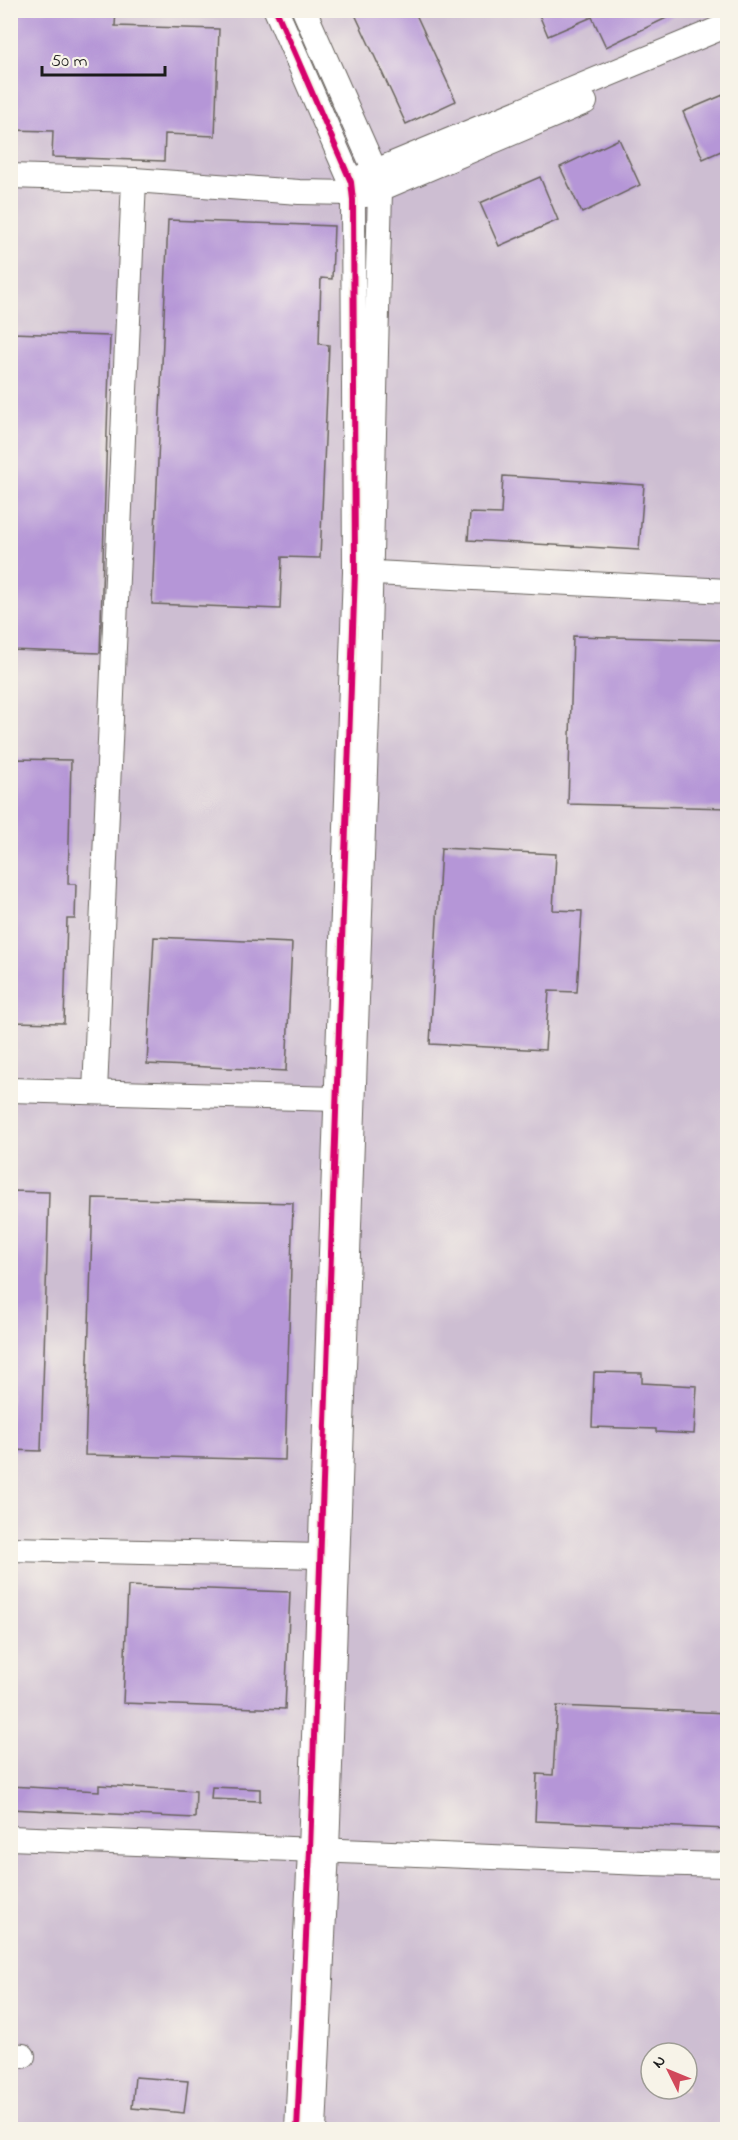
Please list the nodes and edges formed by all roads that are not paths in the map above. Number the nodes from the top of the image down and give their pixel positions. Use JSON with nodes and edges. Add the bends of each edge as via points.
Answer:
{"nodes":[{"id":1,"x":276,"y":10,"type":"edge"},
{"id":2,"x":304,"y":10,"type":"edge"},
{"id":3,"x":728,"y":24,"type":"edge"},
{"id":4,"x":728,"y":40,"type":"edge"},
{"id":5,"x":10,"y":176,"type":"edge"},
{"id":6,"x":134,"y":180,"type":"junction"},
{"id":7,"x":378,"y":181,"type":"junction"},
{"id":8,"x":352,"y":192,"type":"junction"},
{"id":9,"x":363,"y":572,"type":"junction"},
{"id":10,"x":728,"y":591,"type":"edge"},
{"id":11,"x":10,"y":1090,"type":"edge"},
{"id":12,"x":95,"y":1092,"type":"junction"},
{"id":13,"x":337,"y":1100,"type":"junction"},
{"id":14,"x":10,"y":1549,"type":"edge"},
{"id":15,"x":319,"y":1556,"type":"junction"},
{"id":16,"x":10,"y":1838,"type":"edge"},
{"id":17,"x":319,"y":1850,"type":"junction"},
{"id":18,"x":728,"y":1865,"type":"edge"},
{"id":19,"x":297,"y":2130,"type":"edge"},
{"id":20,"x":314,"y":2130,"type":"edge"}],
"edges":[{"from":1,"to":8,"type":"street"},
{"from":2,"to":7,"type":"street"},
{"from":3,"to":7,"type":"street"},
{"from":4,"to":7,"type":"street"},
{"from":5,"to":6,"type":"street"},
{"from":6,"to":8,"type":"street"},
{"from":6,"to":12,"type":"street"},
{"from":7,"to":8,"type":"street"},
{"from":7,"to":9,"type":"street"},
{"from":8,"to":9,"type":"street"},
{"from":9,"to":10,"type":"street"},
{"from":9,"to":13,"type":"street"},
{"from":9,"to":17,"type":"street"},
{"from":11,"to":12,"type":"street"},
{"from":12,"to":13,"type":"street"},
{"from":13,"to":15,"type":"street"},
{"from":14,"to":15,"type":"street"},
{"from":15,"to":17,"type":"street"},
{"from":16,"to":17,"type":"street"},
{"from":17,"to":18,"type":"street"},
{"from":17,"to":19,"type":"street"},
{"from":17,"to":20,"type":"street"}]}
